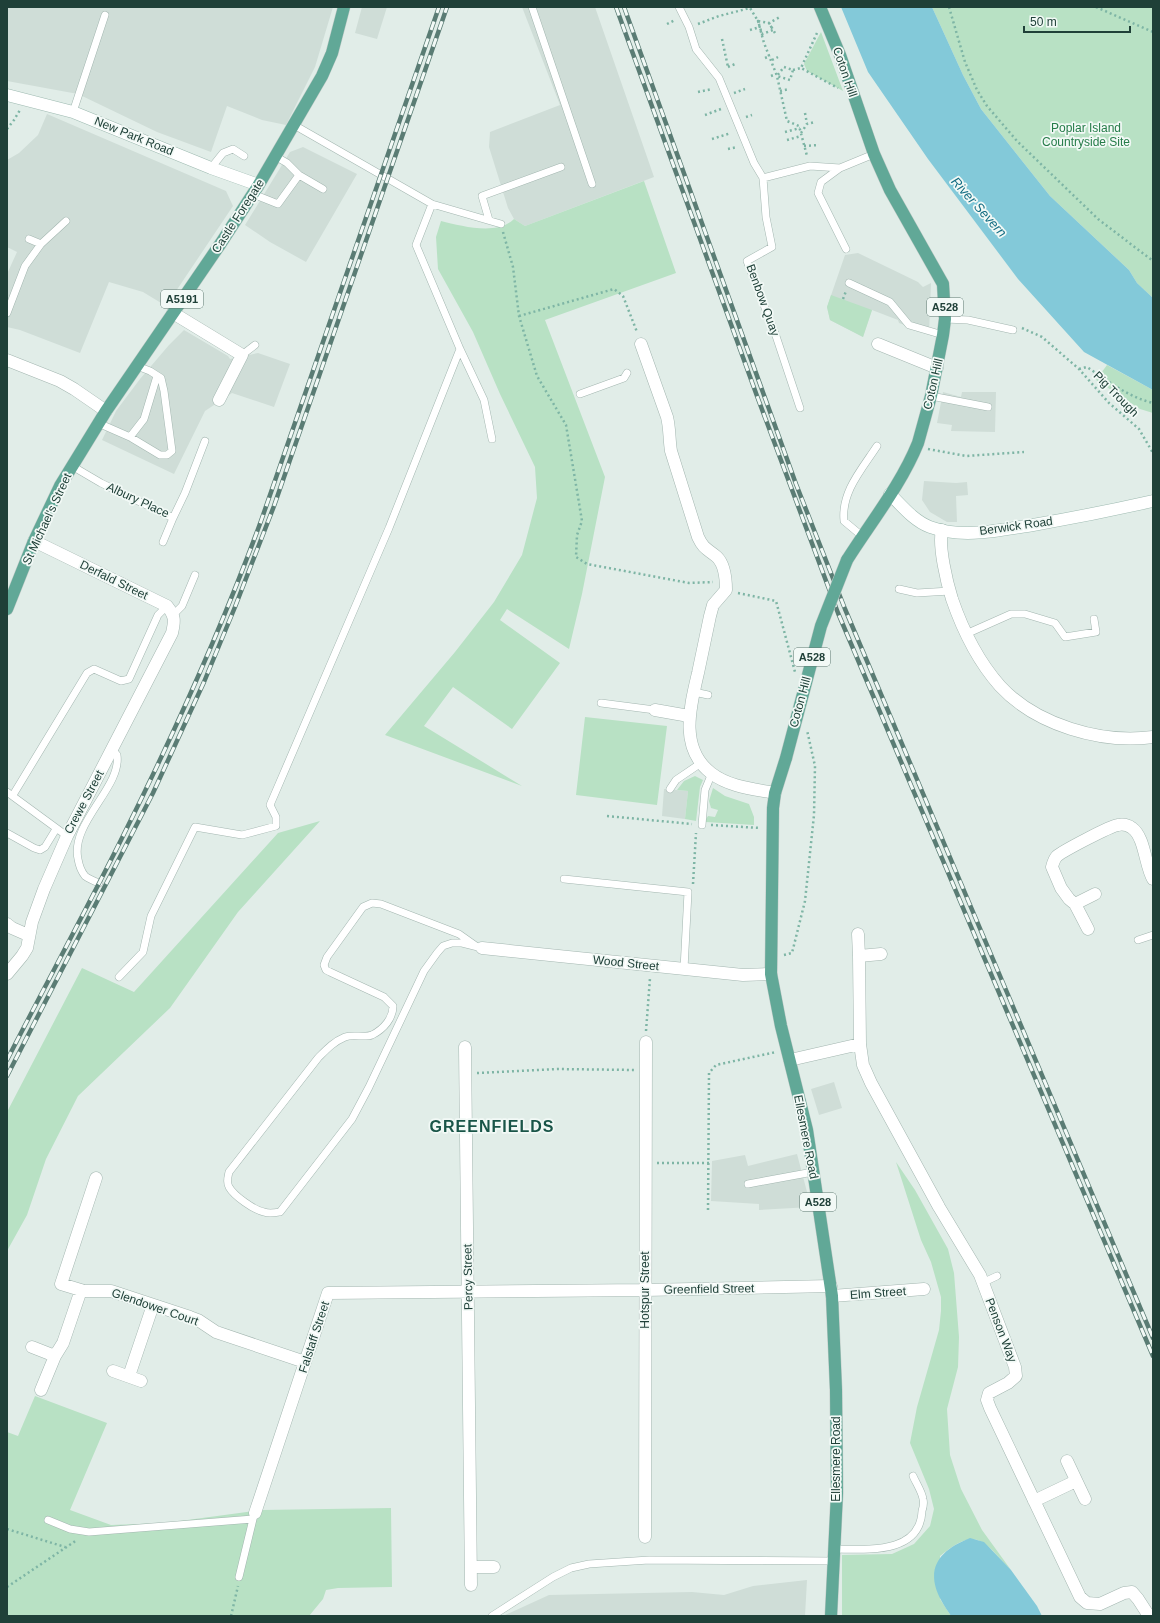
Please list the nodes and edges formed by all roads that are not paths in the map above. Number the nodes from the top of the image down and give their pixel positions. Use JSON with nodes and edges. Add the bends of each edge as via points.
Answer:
{"nodes":[{"id":1,"x":344,"y":7,"type":"edge"},
{"id":2,"x":532,"y":7,"type":"edge"},
{"id":3,"x":679,"y":7,"type":"edge"},
{"id":4,"x":823,"y":12,"type":"edge"},
{"id":5,"x":105,"y":15,"type":"dead end"},
{"id":6,"x":7,"y":95,"type":"edge"},
{"id":7,"x":73,"y":112,"type":"junction"},
{"id":8,"x":294,"y":125,"type":"junction"},
{"id":9,"x":874,"y":154,"type":"junction"},
{"id":10,"x":244,"y":156,"type":"dead end"},
{"id":11,"x":275,"y":156,"type":"junction"},
{"id":12,"x":561,"y":167,"type":"dead end"},
{"id":13,"x":211,"y":168,"type":"junction"},
{"id":14,"x":840,"y":168,"type":"junction"},
{"id":15,"x":299,"y":175,"type":"junction"},
{"id":16,"x":763,"y":178,"type":"junction"},
{"id":17,"x":592,"y":184,"type":"dead end"},
{"id":18,"x":323,"y":189,"type":"dead end"},
{"id":19,"x":255,"y":190,"type":"junction"},
{"id":20,"x":432,"y":204,"type":"junction"},
{"id":21,"x":489,"y":220,"type":"junction"},
{"id":22,"x":66,"y":221,"type":"dead end"},
{"id":23,"x":501,"y":224,"type":"road end"},
{"id":24,"x":29,"y":239,"type":"dead end"},
{"id":25,"x":41,"y":244,"type":"junction"},
{"id":26,"x":846,"y":249,"type":"dead end"},
{"id":27,"x":849,"y":284,"type":"dead end"},
{"id":28,"x":7,"y":313,"type":"edge"},
{"id":29,"x":173,"y":313,"type":"junction"},
{"id":30,"x":945,"y":319,"type":"junction"},
{"id":31,"x":1013,"y":330,"type":"dead end"},
{"id":32,"x":943,"y":335,"type":"junction"},
{"id":33,"x":641,"y":344,"type":"road end"},
{"id":34,"x":878,"y":344,"type":"dead end"},
{"id":35,"x":254,"y":345,"type":"dead end"},
{"id":36,"x":460,"y":349,"type":"junction"},
{"id":37,"x":242,"y":356,"type":"junction"},
{"id":38,"x":7,"y":360,"type":"edge"},
{"id":39,"x":137,"y":366,"type":"junction"},
{"id":40,"x":937,"y":368,"type":"junction"},
{"id":41,"x":627,"y":373,"type":"dead end"},
{"id":42,"x":157,"y":376,"type":"junction"},
{"id":43,"x":580,"y":394,"type":"dead end"},
{"id":44,"x":931,"y":396,"type":"junction"},
{"id":45,"x":219,"y":400,"type":"dead end"},
{"id":46,"x":988,"y":407,"type":"dead end"},
{"id":47,"x":800,"y":408,"type":"dead end"},
{"id":48,"x":106,"y":411,"type":"junction"},
{"id":49,"x":98,"y":423,"type":"junction"},
{"id":50,"x":130,"y":437,"type":"junction"},
{"id":51,"x":492,"y":439,"type":"dead end"},
{"id":52,"x":205,"y":441,"type":"dead end"},
{"id":53,"x":877,"y":446,"type":"dead end"},
{"id":54,"x":72,"y":466,"type":"junction"},
{"id":55,"x":890,"y":494,"type":"junction"},
{"id":56,"x":1153,"y":501,"type":"edge"},
{"id":57,"x":173,"y":518,"type":"junction"},
{"id":58,"x":942,"y":530,"type":"junction"},
{"id":59,"x":862,"y":536,"type":"junction"},
{"id":60,"x":34,"y":541,"type":"junction"},
{"id":61,"x":163,"y":542,"type":"dead end"},
{"id":62,"x":195,"y":575,"type":"dead end"},
{"id":63,"x":899,"y":589,"type":"dead end"},
{"id":64,"x":950,"y":591,"type":"junction"},
{"id":65,"x":7,"y":609,"type":"edge"},
{"id":66,"x":170,"y":610,"type":"junction"},
{"id":67,"x":1094,"y":619,"type":"dead end"},
{"id":68,"x":966,"y":634,"type":"junction"},
{"id":69,"x":694,"y":692,"type":"junction"},
{"id":70,"x":708,"y":695,"type":"dead end"},
{"id":71,"x":601,"y":703,"type":"dead end"},
{"id":72,"x":655,"y":710,"type":"joint"},
{"id":73,"x":689,"y":716,"type":"junction"},
{"id":74,"x":1153,"y":738,"type":"edge"},
{"id":75,"x":112,"y":750,"type":"junction"},
{"id":76,"x":786,"y":758,"type":"joint"},
{"id":77,"x":701,"y":763,"type":"junction"},
{"id":78,"x":712,"y":773,"type":"junction"},
{"id":79,"x":670,"y":789,"type":"dead end"},
{"id":80,"x":775,"y":792,"type":"junction"},
{"id":81,"x":10,"y":794,"type":"edge"},
{"id":82,"x":699,"y":824,"type":"road end"},
{"id":83,"x":56,"y":829,"type":"junction"},
{"id":84,"x":7,"y":833,"type":"edge"},
{"id":85,"x":67,"y":836,"type":"junction"},
{"id":86,"x":564,"y":879,"type":"dead end"},
{"id":87,"x":1153,"y":879,"type":"edge"},
{"id":88,"x":99,"y":883,"type":"dead end"},
{"id":89,"x":1095,"y":894,"type":"dead end"},
{"id":90,"x":1076,"y":904,"type":"junction"},
{"id":91,"x":7,"y":924,"type":"edge"},
{"id":92,"x":1088,"y":929,"type":"dead end"},
{"id":93,"x":28,"y":934,"type":"junction"},
{"id":94,"x":858,"y":934,"type":"dead end"},
{"id":95,"x":1153,"y":935,"type":"edge"},
{"id":96,"x":1138,"y":940,"type":"dead end"},
{"id":97,"x":479,"y":947,"type":"junction"},
{"id":98,"x":881,"y":954,"type":"dead end"},
{"id":99,"x":859,"y":956,"type":"junction"},
{"id":100,"x":684,"y":969,"type":"junction"},
{"id":101,"x":7,"y":974,"type":"edge"},
{"id":102,"x":771,"y":974,"type":"junction"},
{"id":103,"x":119,"y":977,"type":"dead end"},
{"id":104,"x":646,"y":1042,"type":"road end"},
{"id":105,"x":860,"y":1044,"type":"junction"},
{"id":106,"x":465,"y":1047,"type":"dead end"},
{"id":107,"x":788,"y":1055,"type":"junction"},
{"id":108,"x":813,"y":1172,"type":"junction"},
{"id":109,"x":96,"y":1178,"type":"dead end"},
{"id":110,"x":748,"y":1184,"type":"dead end"},
{"id":111,"x":997,"y":1276,"type":"dead end"},
{"id":112,"x":982,"y":1283,"type":"junction"},
{"id":113,"x":81,"y":1290,"type":"junction"},
{"id":114,"x":645,"y":1290,"type":"junction"},
{"id":115,"x":924,"y":1290,"type":"dead end"},
{"id":116,"x":468,"y":1291,"type":"junction"},
{"id":117,"x":831,"y":1291,"type":"junction"},
{"id":118,"x":153,"y":1305,"type":"junction"},
{"id":119,"x":32,"y":1347,"type":"dead end"},
{"id":120,"x":55,"y":1356,"type":"junction"},
{"id":121,"x":306,"y":1362,"type":"junction"},
{"id":122,"x":113,"y":1371,"type":"dead end"},
{"id":123,"x":129,"y":1376,"type":"junction"},
{"id":124,"x":141,"y":1381,"type":"dead end"},
{"id":125,"x":41,"y":1390,"type":"dead end"},
{"id":126,"x":1067,"y":1461,"type":"dead end"},
{"id":127,"x":913,"y":1476,"type":"dead end"},
{"id":128,"x":1076,"y":1481,"type":"junction"},
{"id":129,"x":1085,"y":1499,"type":"dead end"},
{"id":130,"x":1034,"y":1501,"type":"junction"},
{"id":131,"x":254,"y":1516,"type":"junction"},
{"id":132,"x":48,"y":1520,"type":"dead end"},
{"id":133,"x":645,"y":1537,"type":"dead end"},
{"id":134,"x":834,"y":1549,"type":"junction"},
{"id":135,"x":833,"y":1561,"type":"junction"},
{"id":136,"x":494,"y":1567,"type":"dead end"},
{"id":137,"x":470,"y":1568,"type":"junction"},
{"id":138,"x":239,"y":1577,"type":"road end"},
{"id":139,"x":471,"y":1585,"type":"dead end"},
{"id":140,"x":492,"y":1616,"type":"edge"},
{"id":141,"x":831,"y":1616,"type":"edge"},
{"id":142,"x":1149,"y":1616,"type":"edge"}],
"edges":[{"from":1,"to":8,"type":"main road","name":"Castle Foregate","number":"A5191","via":[[332,53]]},
{"from":2,"to":17,"type":"lane"},
{"from":3,"to":16,"type":"lane","name":"Benbow Quay","via":[[696,49],[719,78],[754,163]]},
{"from":4,"to":9,"type":"main road","name":"Coton Hill","number":"A528"},
{"from":5,"to":7,"type":"lane"},
{"from":6,"to":7,"type":"street","name":"New Park Road"},
{"from":7,"to":13,"type":"street","name":"New Park Road"},
{"from":8,"to":11,"type":"main road","name":"Castle Foregate","number":"A5191"},
{"from":8,"to":20,"type":"lane"},
{"from":9,"to":14,"type":"lane"},
{"from":9,"to":30,"type":"main road","name":"Coton Hill","number":"A528","via":[[890,190],[943,284]]},
{"from":10,"to":13,"type":"lane","via":[[233,149],[223,153]]},
{"from":11,"to":15,"type":"lane","via":[[288,163]]},
{"from":11,"to":19,"type":"main road","name":"Castle Foregate","number":"A5191"},
{"from":12,"to":21,"type":"lane","via":[[482,196]]},
{"from":13,"to":19,"type":"street","name":"New Park Road","via":[[253,183]]},
{"from":14,"to":16,"type":"lane","via":[[810,166]]},
{"from":14,"to":26,"type":"lane","via":[[821,182],[818,193]]},
{"from":15,"to":18,"type":"lane"},
{"from":15,"to":19,"type":"lane","via":[[278,204]]},
{"from":16,"to":47,"type":"lane","name":"Benbow Quay","via":[[766,217],[772,247],[747,261]]},
{"from":19,"to":29,"type":"main road","name":"Castle Foregate","number":"A5191"},
{"from":20,"to":21,"type":"lane"},
{"from":20,"to":36,"type":"lane","via":[[416,245]]},
{"from":21,"to":23,"type":"lane"},
{"from":22,"to":25,"type":"lane"},
{"from":24,"to":25,"type":"lane"},
{"from":25,"to":28,"type":"lane","via":[[25,266]]},
{"from":27,"to":32,"type":"lane","via":[[890,302],[909,324]]},
{"from":29,"to":37,"type":"street"},
{"from":29,"to":39,"type":"main road","name":"Castle Foregate","number":"A5191"},
{"from":30,"to":31,"type":"lane","via":[[968,320]]},
{"from":30,"to":32,"type":"main road","name":"Coton Hill","number":"A528"},
{"from":32,"to":40,"type":"main road","name":"Coton Hill","number":"A528"},
{"from":33,"to":69,"type":"street","via":[[667,417],[671,452],[698,537],[702,546],[718,558],[726,586],[713,605]]},
{"from":34,"to":40,"type":"street"},
{"from":35,"to":37,"type":"lane"},
{"from":36,"to":51,"type":"lane","via":[[484,400]]},
{"from":36,"to":103,"type":"lane","via":[[389,528],[270,805],[276,817],[276,826],[242,835],[195,827],[151,916],[143,952]]},
{"from":37,"to":45,"type":"street"},
{"from":38,"to":48,"type":"street","via":[[60,381]]},
{"from":39,"to":42,"type":"lane"},
{"from":39,"to":48,"type":"main road","name":"Castle Foregate","number":"A5191"},
{"from":40,"to":44,"type":"main road","name":"Coton Hill","number":"A528"},
{"from":41,"to":43,"type":"lane","via":[[624,378]]},
{"from":42,"to":50,"type":"lane","via":[[144,418]]},
{"from":42,"to":50,"type":"lane","via":[[161,378],[164,391],[172,451],[167,455],[160,455]]},
{"from":44,"to":46,"type":"lane"},
{"from":44,"to":55,"type":"main road","name":"Coton Hill","number":"A528","via":[[918,443]]},
{"from":48,"to":49,"type":"main road","name":"St Michael's Street","number":"A5191"},
{"from":49,"to":50,"type":"lane"},
{"from":49,"to":54,"type":"main road","name":"St Michael's Street","number":"A5191"},
{"from":52,"to":57,"type":"lane","name":"Albury Place"},
{"from":53,"to":59,"type":"lane","via":[[850,487],[843,511],[844,521]]},
{"from":54,"to":57,"type":"lane","name":"Albury Place"},
{"from":54,"to":60,"type":"main road","name":"St Michael's Street","number":"A5191"},
{"from":55,"to":58,"type":"street","name":"Berwick Road","via":[[916,519]]},
{"from":55,"to":59,"type":"main road","name":"Coton Hill","number":"A528"},
{"from":56,"to":58,"type":"street","name":"Berwick Road","via":[[1090,516],[1002,529],[963,533]]},
{"from":57,"to":61,"type":"lane"},
{"from":58,"to":64,"type":"street","via":[[940,536]]},
{"from":59,"to":76,"type":"main road","name":"Coton Hill","number":"A528","bridge":true,"via":[[847,560],[821,626]]},
{"from":60,"to":65,"type":"main road","name":"St Michael's Street","number":"A5191"},
{"from":60,"to":66,"type":"street","name":"Derfald Street"},
{"from":62,"to":66,"type":"lane","via":[[182,606]]},
{"from":63,"to":64,"type":"lane","via":[[917,593]]},
{"from":64,"to":68,"type":"street"},
{"from":66,"to":75,"type":"street","name":"Crewe Street","via":[[174,624],[172,633]]},
{"from":66,"to":81,"type":"lane","via":[[158,615],[129,679],[121,681],[94,669],[86,673]]},
{"from":67,"to":68,"type":"lane","via":[[1096,632],[1065,637],[1054,623],[1025,614],[1011,614]]},
{"from":68,"to":74,"type":"street","via":[[985,667],[1001,686],[1029,709],[1048,720],[1071,730],[1097,736]]},
{"from":69,"to":70,"type":"lane"},
{"from":69,"to":73,"type":"street"},
{"from":71,"to":72,"type":"lane"},
{"from":72,"to":73,"type":"street"},
{"from":73,"to":77,"type":"street","via":[[691,739]]},
{"from":75,"to":85,"type":"street","name":"Crewe Street"},
{"from":75,"to":88,"type":"lane","via":[[118,761],[113,777],[89,818],[76,847],[82,872]]},
{"from":76,"to":80,"type":"main road","name":"Ellesmere Road","number":"A528"},
{"from":77,"to":78,"type":"street"},
{"from":77,"to":79,"type":"lane","via":[[676,780]]},
{"from":78,"to":80,"type":"street","via":[[739,786]]},
{"from":78,"to":82,"type":"lane","via":[[705,790]]},
{"from":80,"to":102,"type":"main road","name":"Ellesmere Road","number":"A528","via":[[772,829]]},
{"from":81,"to":83,"type":"lane"},
{"from":83,"to":84,"type":"lane","via":[[40,850]]},
{"from":83,"to":85,"type":"lane"},
{"from":85,"to":93,"type":"street","name":"Crewe Street"},
{"from":86,"to":100,"type":"lane","via":[[688,892]]},
{"from":87,"to":90,"type":"street","via":[[1137,833],[1125,825],[1110,827],[1057,856],[1053,862],[1052,867],[1061,888]]},
{"from":89,"to":90,"type":"street"},
{"from":90,"to":92,"type":"street"},
{"from":91,"to":93,"type":"street"},
{"from":93,"to":101,"type":"street","name":"Crewe Street","via":[[27,948]]},
{"from":94,"to":99,"type":"street","name":"Penson Way"},
{"from":95,"to":96,"type":"lane"},
{"from":97,"to":97,"type":"lane","via":[[452,943],[443,946],[437,953],[424,971],[352,1119],[280,1212],[263,1212],[251,1207],[228,1187],[229,1172],[318,1058],[334,1042],[347,1036],[372,1035],[387,1023],[393,1014],[393,1006],[384,997],[326,970],[324,965],[362,907],[372,903],[381,904],[459,934]]},
{"from":97,"to":100,"type":"street","name":"Wood Street"},
{"from":98,"to":99,"type":"street"},
{"from":99,"to":105,"type":"street","name":"Penson Way"},
{"from":100,"to":102,"type":"street","name":"Wood Street","via":[[743,975]]},
{"from":102,"to":107,"type":"main road","name":"Ellesmere Road","number":"A528"},
{"from":104,"to":114,"type":"street","name":"Hotspur Street"},
{"from":105,"to":107,"type":"street"},
{"from":105,"to":112,"type":"street","name":"Penson Way","via":[[863,1065],[871,1083],[939,1207],[974,1263]]},
{"from":106,"to":116,"type":"street","name":"Percy Street"},
{"from":107,"to":108,"type":"main road","name":"Ellesmere Road","number":"A528","via":[[807,1130]]},
{"from":108,"to":110,"type":"lane"},
{"from":108,"to":117,"type":"main road","name":"Ellesmere Road","number":"A528"},
{"from":109,"to":113,"type":"street","name":"Glendower Court","via":[[61,1284]]},
{"from":111,"to":112,"type":"lane"},
{"from":112,"to":130,"type":"street","name":"Penson Way","via":[[1016,1372],[1016,1376],[1008,1383],[989,1393],[987,1400]]},
{"from":113,"to":118,"type":"street","name":"Glendower Court","via":[[111,1291]]},
{"from":113,"to":120,"type":"street","via":[[63,1343]]},
{"from":114,"to":116,"type":"street","name":"Greenfield Street"},
{"from":114,"to":117,"type":"street","name":"Greenfield Street"},
{"from":114,"to":133,"type":"street","name":"Hotspur Street"},
{"from":115,"to":117,"type":"street","name":"Elm Street"},
{"from":116,"to":121,"type":"street","name":"Falstaff Street","via":[[328,1293]]},
{"from":116,"to":137,"type":"street","name":"Percy Street"},
{"from":117,"to":134,"type":"main road","name":"Ellesmere Road","number":"A528","via":[[836,1390],[837,1493]]},
{"from":118,"to":121,"type":"street","name":"Glendower Court","via":[[198,1320],[216,1332]]},
{"from":118,"to":123,"type":"street"},
{"from":119,"to":120,"type":"street"},
{"from":120,"to":125,"type":"street"},
{"from":121,"to":131,"type":"street","name":"Falstaff Street"},
{"from":122,"to":123,"type":"street"},
{"from":123,"to":124,"type":"street"},
{"from":126,"to":128,"type":"street"},
{"from":127,"to":134,"type":"lane","via":[[923,1498],[922,1518],[916,1533],[898,1545],[884,1548]]},
{"from":128,"to":129,"type":"street"},
{"from":128,"to":130,"type":"street"},
{"from":130,"to":142,"type":"street","name":"Penson Way","via":[[1080,1597],[1087,1603],[1100,1604],[1132,1592]]},
{"from":131,"to":132,"type":"lane","via":[[89,1532],[70,1529]]},
{"from":131,"to":138,"type":"lane"},
{"from":134,"to":135,"type":"main road","name":"Ellesmere Road","number":"A528"},
{"from":135,"to":140,"type":"lane","via":[[649,1560],[589,1564],[571,1568],[553,1577]]},
{"from":135,"to":141,"type":"main road","name":"Ellesmere Road","number":"A528"},
{"from":136,"to":137,"type":"street"},
{"from":137,"to":139,"type":"street","name":"Percy Street"}]}
